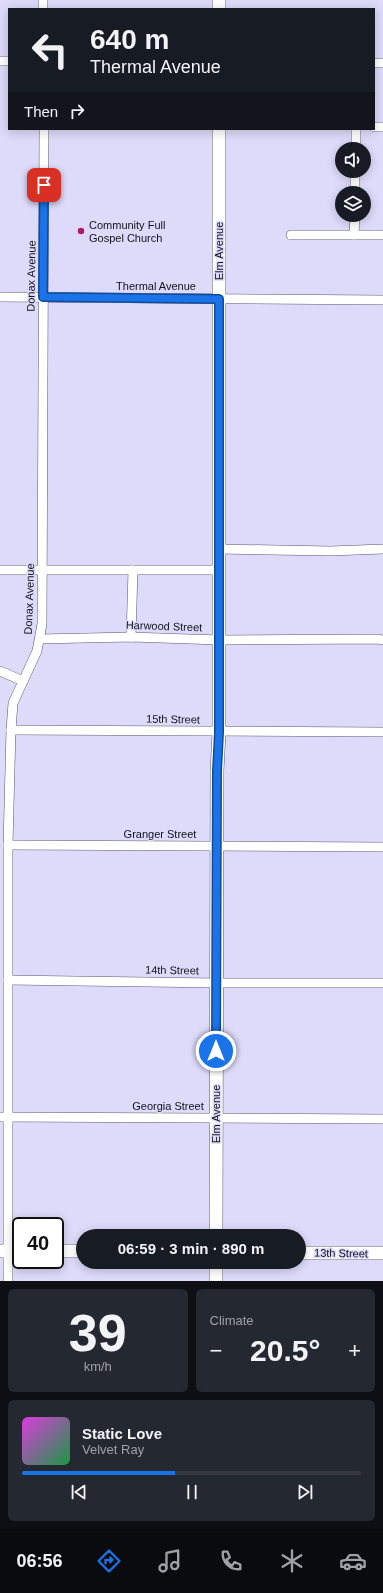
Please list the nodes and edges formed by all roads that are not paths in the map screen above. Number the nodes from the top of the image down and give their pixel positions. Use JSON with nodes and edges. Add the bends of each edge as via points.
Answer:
{"nodes":[{"id":1,"x":44,"y":130,"type":"edge"},
{"id":2,"x":219,"y":130,"type":"edge"},
{"id":3,"x":356,"y":130,"type":"edge"},
{"id":4,"x":356,"y":142,"type":"edge"},
{"id":5,"x":355,"y":222,"type":"edge"},
{"id":6,"x":290,"y":235,"type":"dead end"},
{"id":7,"x":354,"y":235,"type":"junction"},
{"id":8,"x":383,"y":235,"type":"edge"},
{"id":9,"x":0,"y":297,"type":"edge"},
{"id":10,"x":43,"y":297,"type":"junction"},
{"id":11,"x":219,"y":299,"type":"junction"},
{"id":12,"x":383,"y":300,"type":"edge"},
{"id":13,"x":219,"y":549,"type":"junction"},
{"id":14,"x":383,"y":549,"type":"edge"},
{"id":15,"x":43,"y":569,"type":"junction"},
{"id":16,"x":0,"y":570,"type":"edge"},
{"id":17,"x":133,"y":570,"type":"junction"},
{"id":18,"x":219,"y":570,"type":"junction"},
{"id":19,"x":131,"y":637,"type":"junction"},
{"id":20,"x":40,"y":639,"type":"junction"},
{"id":21,"x":219,"y":640,"type":"junction"},
{"id":22,"x":383,"y":640,"type":"edge"},
{"id":23,"x":0,"y":670,"type":"edge"},
{"id":24,"x":23,"y":681,"type":"junction"},
{"id":25,"x":11,"y":730,"type":"junction"},
{"id":26,"x":219,"y":732,"type":"junction"},
{"id":27,"x":383,"y":732,"type":"edge"},
{"id":28,"x":8,"y":845,"type":"junction"},
{"id":29,"x":217,"y":847,"type":"junction"},
{"id":30,"x":383,"y":847,"type":"edge"},
{"id":31,"x":8,"y":980,"type":"junction"},
{"id":32,"x":216,"y":983,"type":"junction"},
{"id":33,"x":383,"y":983,"type":"edge"},
{"id":34,"x":4,"y":1117,"type":"edge"},
{"id":35,"x":216,"y":1118,"type":"junction"},
{"id":36,"x":383,"y":1119,"type":"edge"},
{"id":37,"x":216,"y":1229,"type":"edge"},
{"id":38,"x":10,"y":1251,"type":"edge"},
{"id":39,"x":64,"y":1251,"type":"edge"},
{"id":40,"x":76,"y":1251,"type":"edge"},
{"id":41,"x":306,"y":1252,"type":"edge"},
{"id":42,"x":383,"y":1253,"type":"edge"},
{"id":43,"x":216,"y":1269,"type":"edge"},
{"id":44,"x":8,"y":1281,"type":"edge"},
{"id":45,"x":216,"y":1281,"type":"edge"}],
"edges":[{"from":1,"to":10,"type":"street","name":"Donax Avenue"},
{"from":2,"to":11,"type":"street","name":"Elm Avenue"},
{"from":3,"to":4,"type":"street"},
{"from":5,"to":7,"type":"street"},
{"from":6,"to":7,"type":"street"},
{"from":7,"to":8,"type":"street"},
{"from":9,"to":10,"type":"street","name":"Thermal Avenue"},
{"from":10,"to":11,"type":"street","name":"Thermal Avenue"},
{"from":10,"to":15,"type":"street","name":"Donax Avenue"},
{"from":11,"to":12,"type":"street","name":"Thermal Avenue"},
{"from":11,"to":13,"type":"street","name":"Elm Avenue"},
{"from":13,"to":14,"type":"street"},
{"from":13,"to":18,"type":"street","name":"Elm Avenue"},
{"from":15,"to":16,"type":"street"},
{"from":15,"to":17,"type":"street"},
{"from":15,"to":20,"type":"street","name":"Donax Avenue"},
{"from":17,"to":18,"type":"street"},
{"from":17,"to":19,"type":"street"},
{"from":18,"to":21,"type":"street","name":"Elm Avenue"},
{"from":19,"to":20,"type":"street","name":"Harwood Street"},
{"from":19,"to":21,"type":"street","name":"Harwood Street"},
{"from":20,"to":24,"type":"street","name":"Donax Avenue"},
{"from":21,"to":22,"type":"street","name":"Harwood Street"},
{"from":21,"to":26,"type":"street","name":"Elm Avenue"},
{"from":23,"to":24,"type":"street"},
{"from":24,"to":25,"type":"street","name":"Donax Avenue","via":[[13,703]]},
{"from":25,"to":26,"type":"street","name":"15th Street"},
{"from":25,"to":28,"type":"street","name":"Donax Avenue"},
{"from":26,"to":27,"type":"street","name":"15th Street"},
{"from":26,"to":29,"type":"street","name":"Elm Avenue"},
{"from":28,"to":29,"type":"street","name":"Granger Street"},
{"from":28,"to":31,"type":"street","name":"Donax Avenue"},
{"from":29,"to":30,"type":"street","name":"Granger Street"},
{"from":29,"to":32,"type":"street","name":"Elm Avenue"},
{"from":31,"to":32,"type":"street","name":"14th Street"},
{"from":31,"to":34,"type":"street","name":"Donax Avenue"},
{"from":32,"to":33,"type":"street","name":"14th Street"},
{"from":32,"to":35,"type":"street","name":"Elm Avenue"},
{"from":34,"to":35,"type":"street","name":"Georgia Street"},
{"from":34,"to":38,"type":"street","name":"Donax Avenue"},
{"from":35,"to":36,"type":"street","name":"Georgia Street"},
{"from":35,"to":37,"type":"street","name":"Elm Avenue"},
{"from":38,"to":44,"type":"street","name":"Donax Avenue"},
{"from":39,"to":40,"type":"street"},
{"from":41,"to":42,"type":"street","name":"13th Street"},
{"from":43,"to":45,"type":"street"}]}
